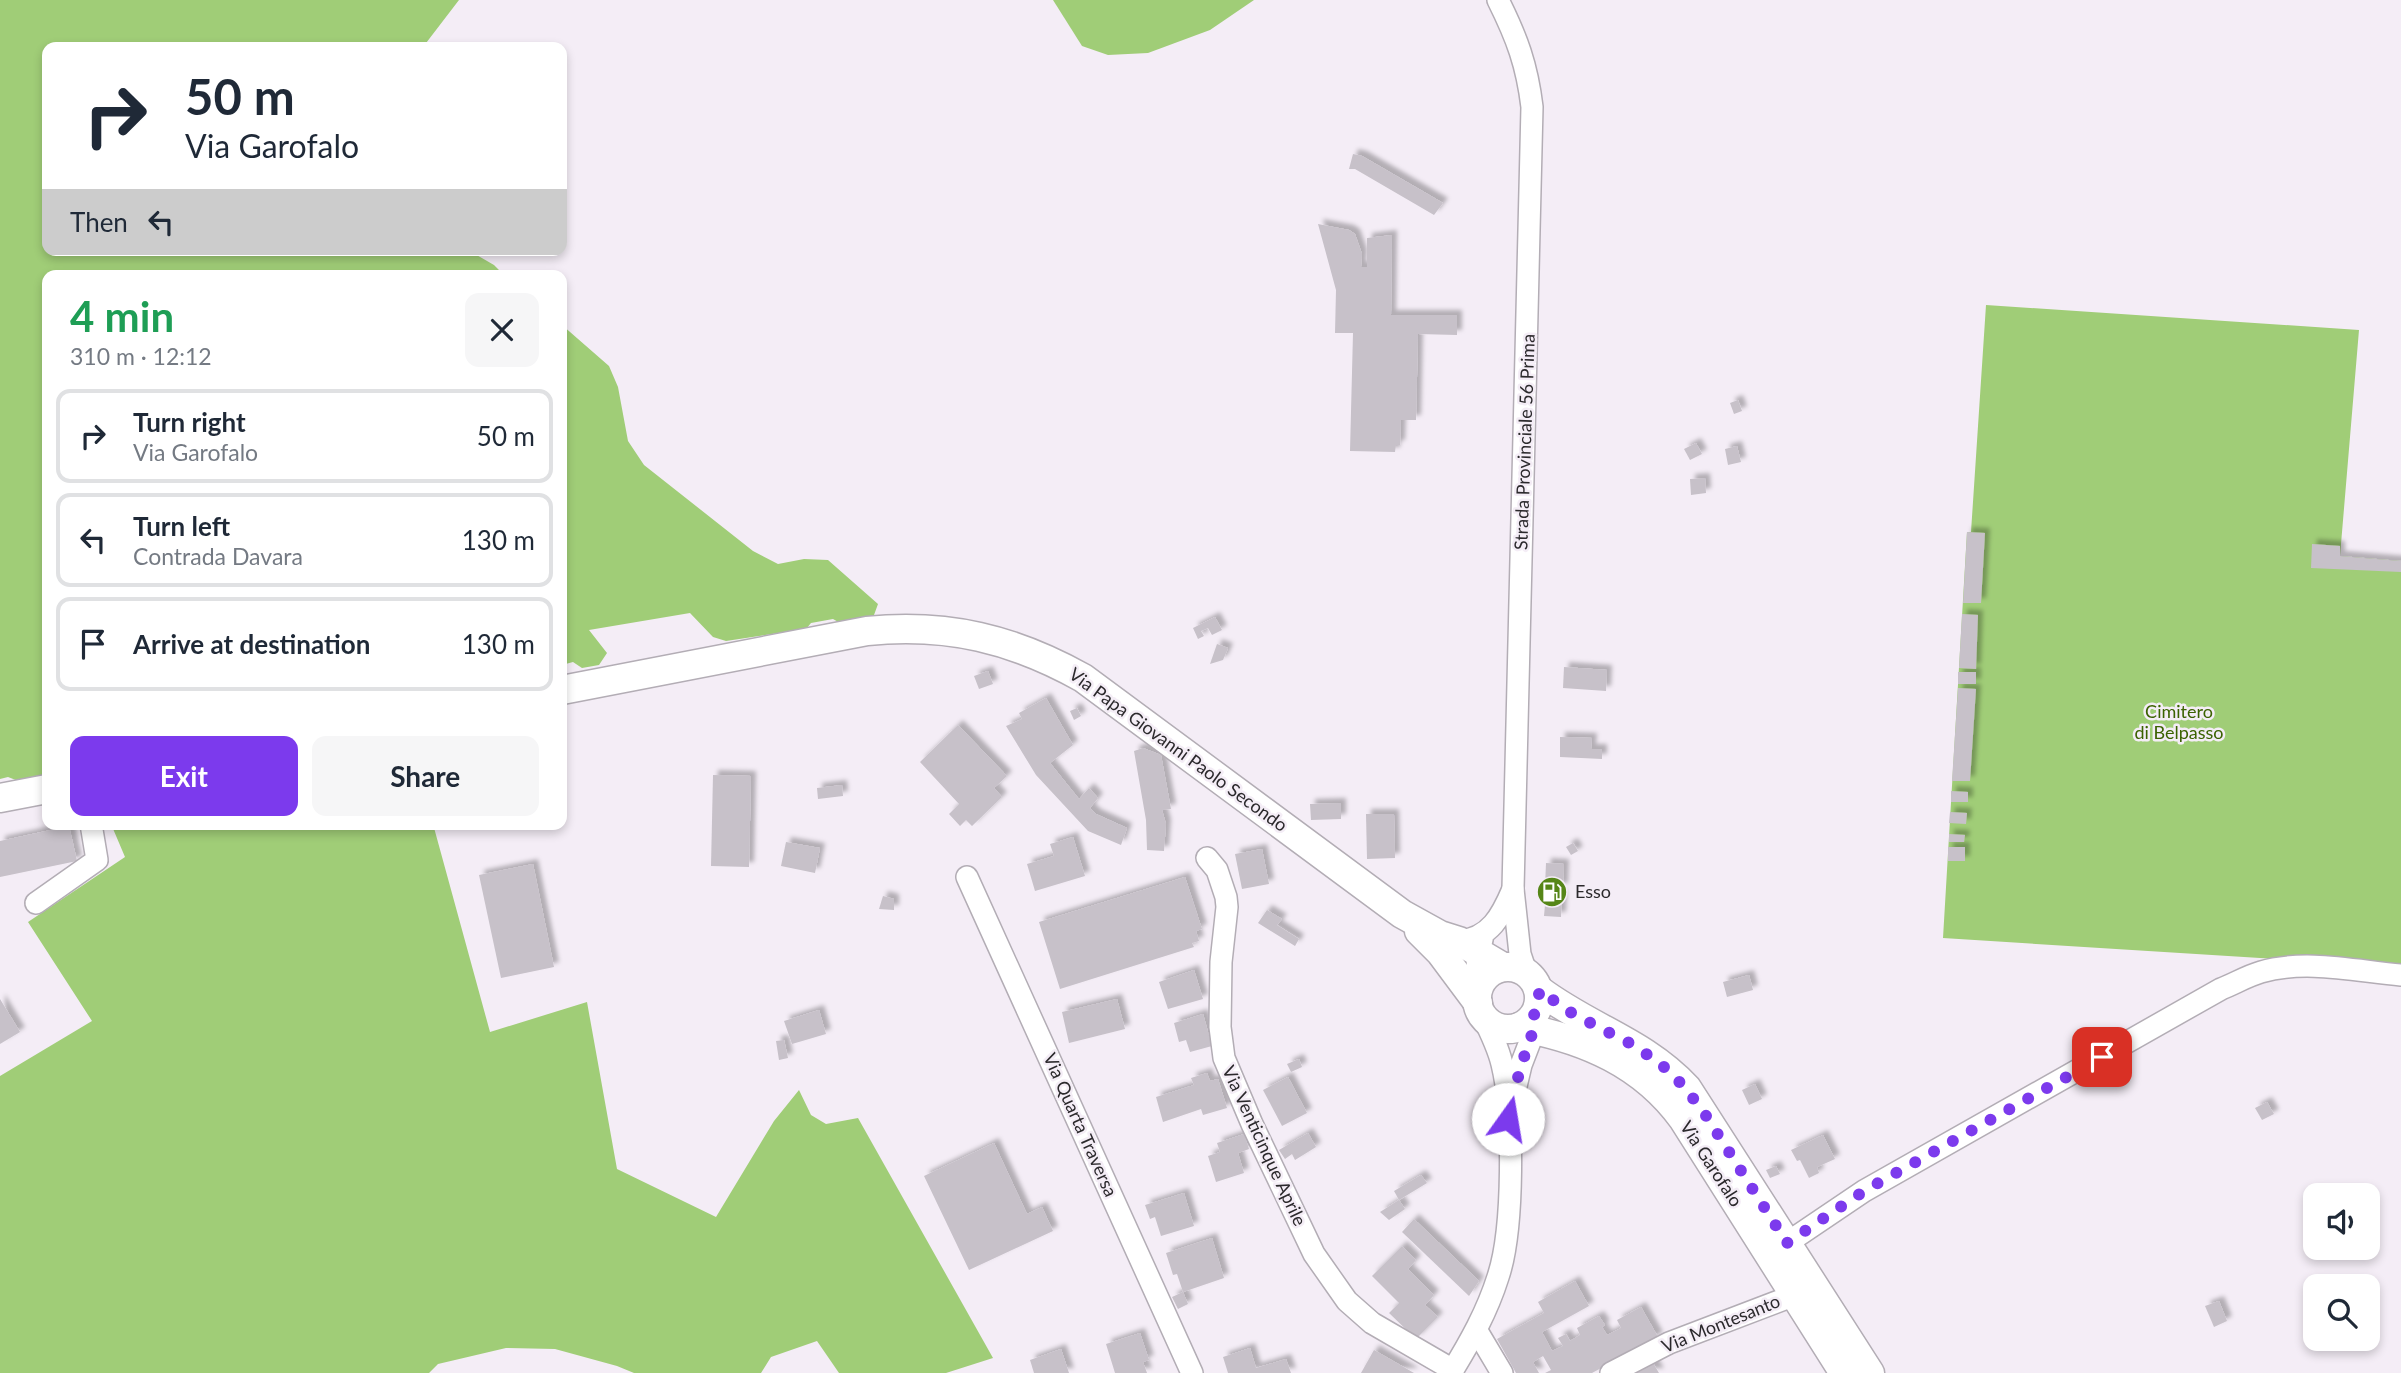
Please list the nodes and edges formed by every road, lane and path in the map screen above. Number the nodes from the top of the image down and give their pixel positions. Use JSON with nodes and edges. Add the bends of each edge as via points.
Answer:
{"nodes":[{"id":1,"x":1498,"y":0,"type":"edge"},
{"id":2,"x":567,"y":689,"type":"edge"},
{"id":3,"x":42,"y":790,"type":"edge"},
{"id":4,"x":0,"y":798,"type":"edge"},
{"id":5,"x":92,"y":830,"type":"edge"},
{"id":6,"x":1207,"y":858,"type":"dead end"},
{"id":7,"x":967,"y":877,"type":"dead end"},
{"id":8,"x":1513,"y":890,"type":"junction"},
{"id":9,"x":36,"y":903,"type":"dead end"},
{"id":10,"x":1402,"y":914,"type":"junction"},
{"id":11,"x":1474,"y":943,"type":"junction"},
{"id":12,"x":2401,"y":975,"type":"edge"},
{"id":13,"x":1526,"y":1000,"type":"junction"},
{"id":14,"x":1479,"y":1003,"type":"junction"},
{"id":15,"x":1570,"y":1038,"type":"junction"},
{"id":16,"x":1521,"y":1065,"type":"junction"},
{"id":17,"x":1508,"y":1119,"type":"junction"},
{"id":18,"x":1787,"y":1243,"type":"junction"},
{"id":19,"x":1795,"y":1295,"type":"junction"},
{"id":20,"x":1477,"y":1331,"type":"junction"},
{"id":21,"x":1452,"y":1372,"type":"edge"},
{"id":22,"x":1192,"y":1373,"type":"edge"},
{"id":23,"x":1502,"y":1373,"type":"edge"},
{"id":24,"x":1611,"y":1373,"type":"edge"},
{"id":25,"x":1844,"y":1373,"type":"edge"},
{"id":26,"x":1870,"y":1373,"type":"edge"}],
"edges":[{"from":1,"to":8,"type":"street","name":"Strada Provinciale 56 Prima","via":[[1528,74],[1532,107]]},
{"from":2,"to":10,"type":"main road","name":"Via Papa Giovanni Paolo Secondo","via":[[867,631],[903,628],[972,634],[1046,658],[1083,678]]},
{"from":3,"to":4,"type":"main road"},
{"from":5,"to":9,"type":"street","via":[[97,860]]},
{"from":6,"to":21,"type":"street","name":"Via Venticinque Aprile","via":[[1217,870],[1226,897],[1220,1014],[1224,1058],[1302,1230],[1347,1301],[1372,1323]]},
{"from":7,"to":22,"type":"street","name":"Via Quarta Traversa"},
{"from":8,"to":11,"type":"street","via":[[1504,910]]},
{"from":8,"to":13,"type":"street","name":"Strada Provinciale 56 Prima"},
{"from":10,"to":11,"type":"main road","via":[[1440,935]]},
{"from":10,"to":14,"type":"main road","via":[[1440,952]]},
{"from":11,"to":13,"type":"main road"},
{"from":11,"to":14,"type":"street"},
{"from":12,"to":18,"type":"street","via":[[2315,967],[2260,972],[2221,989],[1864,1191]]},
{"from":13,"to":14,"type":"main road","via":[[1499,1027]]},
{"from":13,"to":14,"type":"main road","via":[[1492,971],[1483,980]]},
{"from":13,"to":15,"type":"main road","name":"Via Garofalo"},
{"from":13,"to":16,"type":"street"},
{"from":13,"to":18,"type":"main road","name":"Via Garofalo","via":[[1573,1014],[1637,1047],[1672,1073],[1701,1108]]},
{"from":14,"to":17,"type":"street","via":[[1503,1066]]},
{"from":15,"to":16,"type":"street","via":[[1534,1051]]},
{"from":15,"to":19,"type":"main road","name":"Via Garofalo","via":[[1630,1067],[1658,1088]]},
{"from":16,"to":17,"type":"street"},
{"from":17,"to":20,"type":"street","via":[[1506,1246]]},
{"from":18,"to":26,"type":"main road","name":"Via Garofalo"},
{"from":19,"to":24,"type":"street","name":"Via Montesanto","via":[[1669,1343]]},
{"from":19,"to":25,"type":"main road","name":"Via Garofalo"},
{"from":20,"to":21,"type":"street"},
{"from":20,"to":23,"type":"street"}]}
